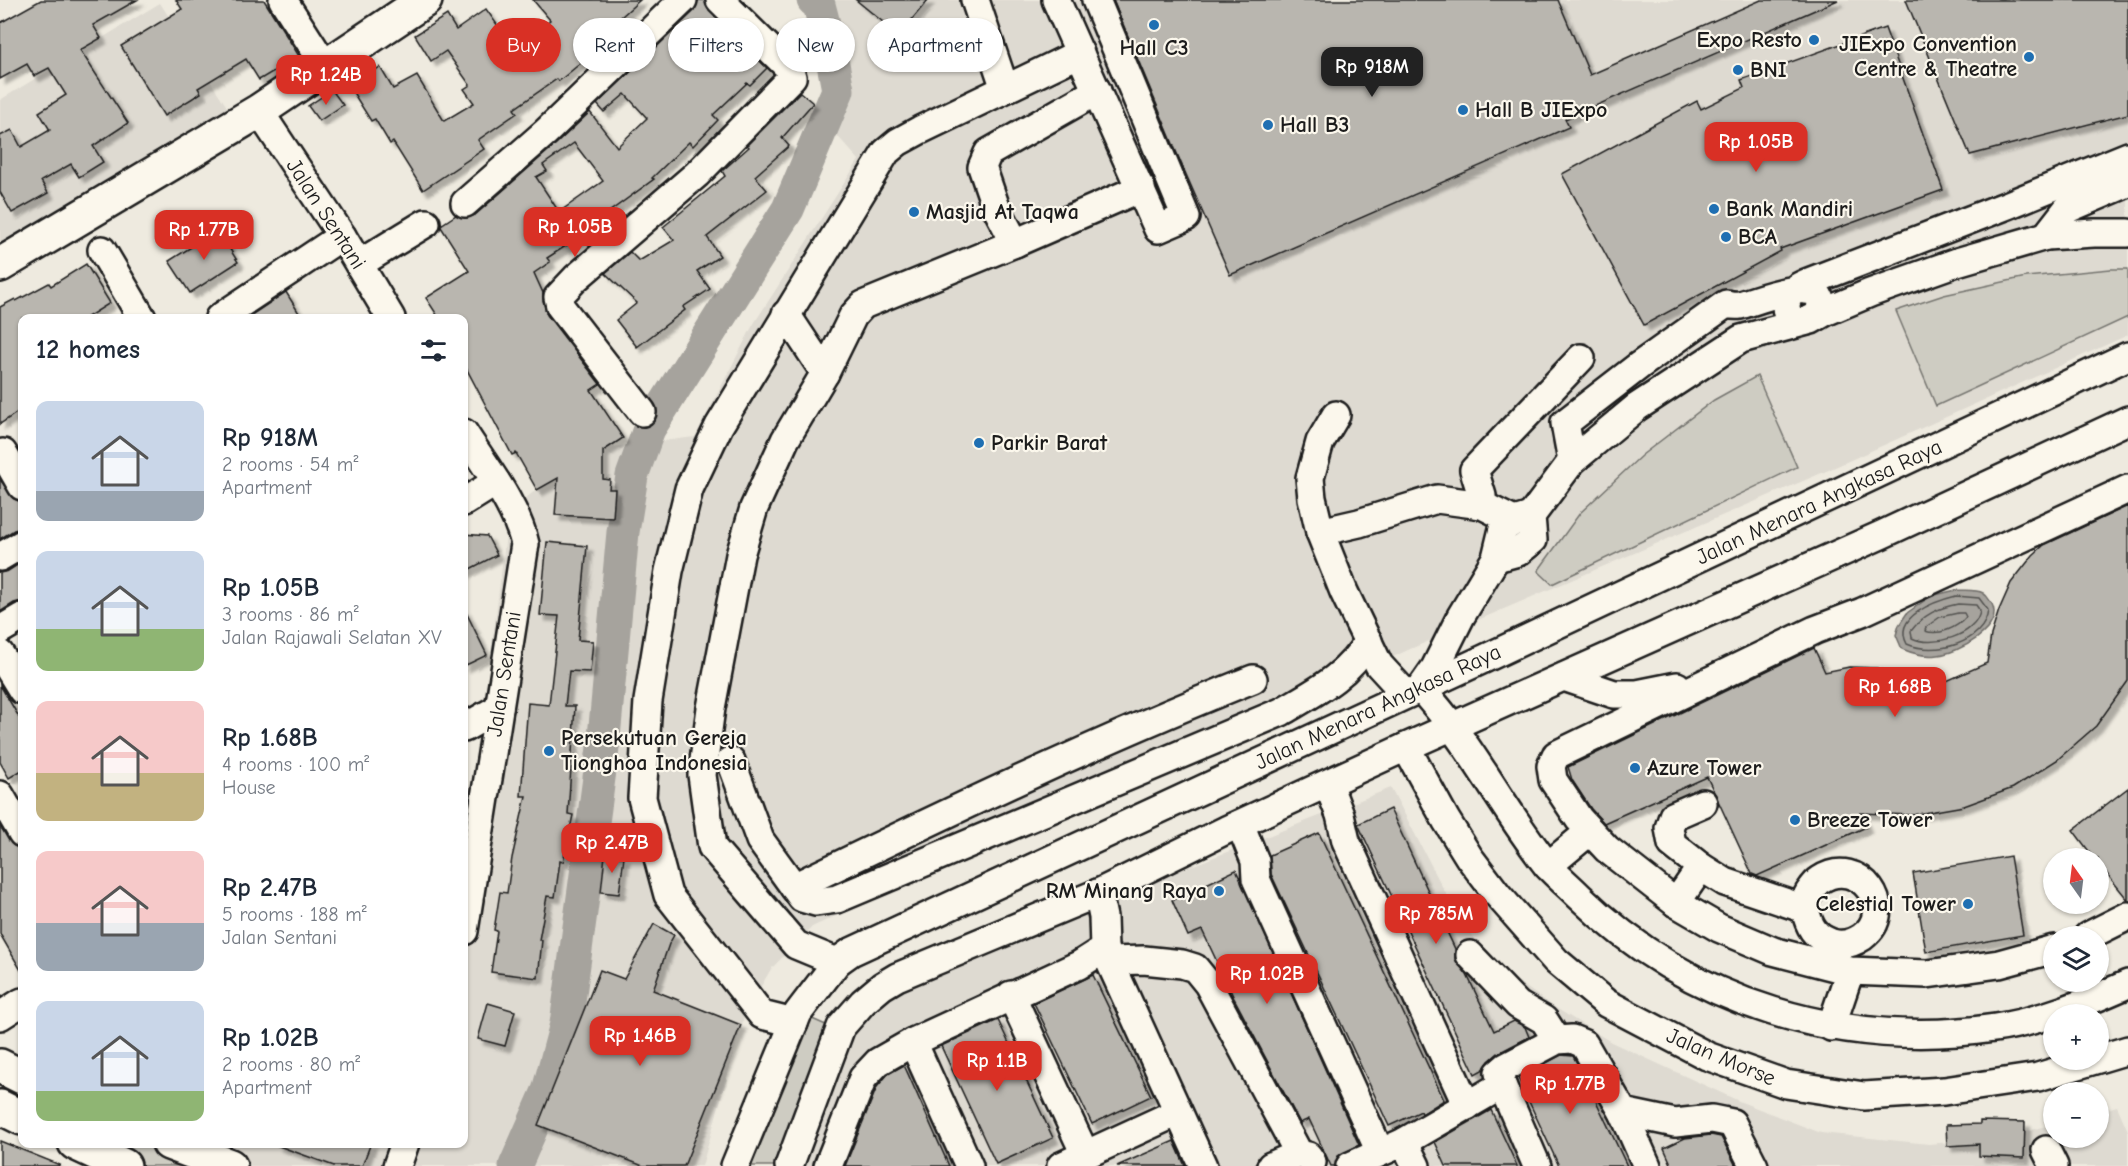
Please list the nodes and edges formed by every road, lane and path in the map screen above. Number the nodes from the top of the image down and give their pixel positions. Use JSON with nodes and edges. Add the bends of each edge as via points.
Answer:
{"nodes":[{"id":1,"x":283,"y":0,"type":"edge"},
{"id":2,"x":425,"y":0,"type":"edge"},
{"id":3,"x":683,"y":0,"type":"edge"},
{"id":4,"x":720,"y":0,"type":"edge"},
{"id":5,"x":975,"y":0,"type":"edge"},
{"id":6,"x":1056,"y":0,"type":"edge"},
{"id":7,"x":1096,"y":0,"type":"edge"},
{"id":8,"x":1080,"y":53,"type":"junction"},
{"id":9,"x":326,"y":67,"type":"junction"},
{"id":10,"x":1005,"y":89,"type":"junction"},
{"id":11,"x":1097,"y":92,"type":"junction"},
{"id":12,"x":259,"y":111,"type":"junction"},
{"id":13,"x":2128,"y":156,"type":"edge"},
{"id":14,"x":2128,"y":183,"type":"edge"},
{"id":15,"x":1141,"y":188,"type":"junction"},
{"id":16,"x":465,"y":203,"type":"dead end"},
{"id":17,"x":426,"y":223,"type":"dead end"},
{"id":18,"x":2128,"y":233,"type":"edge"},
{"id":19,"x":342,"y":236,"type":"junction"},
{"id":20,"x":2046,"y":236,"type":"junction"},
{"id":21,"x":1015,"y":243,"type":"junction"},
{"id":22,"x":102,"y":250,"type":"dead end"},
{"id":23,"x":359,"y":264,"type":"junction"},
{"id":24,"x":0,"y":266,"type":"edge"},
{"id":25,"x":1794,"y":290,"type":"junction"},
{"id":26,"x":1737,"y":306,"type":"junction"},
{"id":27,"x":140,"y":314,"type":"edge"},
{"id":28,"x":225,"y":314,"type":"edge"},
{"id":29,"x":389,"y":314,"type":"edge"},
{"id":30,"x":786,"y":314,"type":"junction"},
{"id":31,"x":1810,"y":320,"type":"junction"},
{"id":32,"x":2128,"y":356,"type":"edge"},
{"id":33,"x":1581,"y":358,"type":"dead end"},
{"id":34,"x":825,"y":374,"type":"junction"},
{"id":35,"x":1637,"y":407,"type":"junction"},
{"id":36,"x":642,"y":412,"type":"dead end"},
{"id":37,"x":1336,"y":415,"type":"dead end"},
{"id":38,"x":2128,"y":420,"type":"edge"},
{"id":39,"x":468,"y":439,"type":"edge"},
{"id":40,"x":9,"y":450,"type":"edge"},
{"id":41,"x":1572,"y":461,"type":"junction"},
{"id":42,"x":18,"y":475,"type":"edge"},
{"id":43,"x":496,"y":482,"type":"junction"},
{"id":44,"x":2128,"y":489,"type":"edge"},
{"id":45,"x":468,"y":500,"type":"edge"},
{"id":46,"x":1482,"y":506,"type":"junction"},
{"id":47,"x":1522,"y":519,"type":"junction"},
{"id":48,"x":1320,"y":532,"type":"junction"},
{"id":49,"x":18,"y":546,"type":"edge"},
{"id":50,"x":0,"y":557,"type":"edge"},
{"id":51,"x":18,"y":619,"type":"edge"},
{"id":52,"x":0,"y":630,"type":"edge"},
{"id":53,"x":1368,"y":641,"type":"junction"},
{"id":54,"x":0,"y":654,"type":"edge"},
{"id":55,"x":1730,"y":671,"type":"junction"},
{"id":56,"x":1564,"y":677,"type":"junction"},
{"id":57,"x":1253,"y":679,"type":"dead end"},
{"id":58,"x":18,"y":683,"type":"edge"},
{"id":59,"x":1412,"y":692,"type":"junction"},
{"id":60,"x":499,"y":708,"type":"junction"},
{"id":61,"x":468,"y":726,"type":"edge"},
{"id":62,"x":1453,"y":727,"type":"junction"},
{"id":63,"x":1406,"y":747,"type":"junction"},
{"id":64,"x":731,"y":762,"type":"dead end"},
{"id":65,"x":1320,"y":788,"type":"junction"},
{"id":66,"x":1703,"y":802,"type":"dead end"},
{"id":67,"x":1233,"y":827,"type":"junction"},
{"id":68,"x":1590,"y":831,"type":"junction"},
{"id":69,"x":1548,"y":866,"type":"junction"},
{"id":70,"x":1701,"y":867,"type":"junction"},
{"id":71,"x":1725,"y":882,"type":"junction"},
{"id":72,"x":794,"y":887,"type":"junction"},
{"id":73,"x":1808,"y":894,"type":"dead end"},
{"id":74,"x":1091,"y":896,"type":"junction"},
{"id":75,"x":1676,"y":903,"type":"junction"},
{"id":76,"x":468,"y":905,"type":"edge"},
{"id":77,"x":2128,"y":916,"type":"edge"},
{"id":78,"x":1701,"y":917,"type":"junction"},
{"id":79,"x":2108,"y":926,"type":"edge"},
{"id":80,"x":2043,"y":952,"type":"edge"},
{"id":81,"x":1107,"y":955,"type":"junction"},
{"id":82,"x":1470,"y":955,"type":"dead end"},
{"id":83,"x":844,"y":957,"type":"junction"},
{"id":84,"x":1850,"y":971,"type":"junction"},
{"id":85,"x":2128,"y":984,"type":"edge"},
{"id":86,"x":882,"y":986,"type":"junction"},
{"id":87,"x":1011,"y":995,"type":"junction"},
{"id":88,"x":18,"y":1005,"type":"edge"},
{"id":89,"x":801,"y":1012,"type":"junction"},
{"id":90,"x":0,"y":1016,"type":"edge"},
{"id":91,"x":848,"y":1019,"type":"junction"},
{"id":92,"x":1831,"y":1027,"type":"junction"},
{"id":93,"x":1557,"y":1040,"type":"junction"},
{"id":94,"x":913,"y":1042,"type":"junction"},
{"id":95,"x":2128,"y":1050,"type":"edge"},
{"id":96,"x":0,"y":1066,"type":"edge"},
{"id":97,"x":18,"y":1075,"type":"edge"},
{"id":98,"x":1502,"y":1084,"type":"junction"},
{"id":99,"x":1467,"y":1106,"type":"junction"},
{"id":100,"x":0,"y":1107,"type":"edge"},
{"id":101,"x":1178,"y":1112,"type":"junction"},
{"id":102,"x":1623,"y":1112,"type":"junction"},
{"id":103,"x":18,"y":1116,"type":"edge"},
{"id":104,"x":86,"y":1148,"type":"edge"},
{"id":105,"x":182,"y":1148,"type":"edge"},
{"id":106,"x":403,"y":1148,"type":"edge"},
{"id":107,"x":1400,"y":1154,"type":"edge"},
{"id":108,"x":1073,"y":1160,"type":"edge"},
{"id":109,"x":1306,"y":1160,"type":"edge"},
{"id":110,"x":124,"y":1166,"type":"edge"},
{"id":111,"x":230,"y":1166,"type":"edge"},
{"id":112,"x":398,"y":1166,"type":"edge"},
{"id":113,"x":735,"y":1166,"type":"edge"},
{"id":114,"x":789,"y":1166,"type":"edge"},
{"id":115,"x":828,"y":1166,"type":"edge"},
{"id":116,"x":969,"y":1166,"type":"edge"},
{"id":117,"x":1203,"y":1166,"type":"edge"},
{"id":118,"x":1271,"y":1166,"type":"edge"},
{"id":119,"x":1350,"y":1166,"type":"edge"},
{"id":120,"x":1537,"y":1166,"type":"edge"},
{"id":121,"x":1647,"y":1166,"type":"edge"},
{"id":122,"x":1754,"y":1166,"type":"edge"}],
"edges":[{"from":1,"to":9,"type":"street"},
{"from":2,"to":9,"type":"main road"},
{"from":3,"to":16,"type":"street","via":[[546,132]]},
{"from":4,"to":36,"type":"street","via":[[789,68],[792,77],[697,174],[558,297],[560,306]]},
{"from":5,"to":10,"type":"street"},
{"from":6,"to":8,"type":"street"},
{"from":7,"to":15,"type":"street","via":[[1186,217],[1158,229]]},
{"from":8,"to":10,"type":"street"},
{"from":8,"to":11,"type":"street"},
{"from":9,"to":12,"type":"main road"},
{"from":10,"to":30,"type":"street","via":[[920,130],[886,152]]},
{"from":11,"to":15,"type":"street"},
{"from":11,"to":21,"type":"street","via":[[987,153],[982,167],[995,205]]},
{"from":12,"to":19,"type":"street","name":"Jalan Sentani"},
{"from":12,"to":24,"type":"main road"},
{"from":13,"to":25,"type":"street"},
{"from":14,"to":20,"type":"street","via":[[2067,209]]},
{"from":15,"to":21,"type":"street"},
{"from":17,"to":23,"type":"street"},
{"from":18,"to":20,"type":"street"},
{"from":19,"to":23,"type":"street","name":"Jalan Sentani"},
{"from":19,"to":28,"type":"street"},
{"from":20,"to":31,"type":"street","via":[[1957,262],[1870,293]]},
{"from":21,"to":34,"type":"street","via":[[863,305],[853,316]]},
{"from":22,"to":27,"type":"street"},
{"from":23,"to":29,"type":"street","name":"Jalan Sentani"},
{"from":25,"to":26,"type":"street"},
{"from":25,"to":31,"type":"street","via":[[1809,290],[1818,297],[1819,314]]},
{"from":26,"to":35,"type":"street","via":[[1734,316],[1636,382]]},
{"from":26,"to":41,"type":"street","via":[[1726,304],[1565,423]]},
{"from":30,"to":34,"type":"street"},
{"from":30,"to":89,"type":"street","via":[[719,426],[689,489],[669,571],[650,689],[642,798],[668,895],[762,1015]]},
{"from":31,"to":35,"type":"street","via":[[1741,339]]},
{"from":32,"to":59,"type":"street","name":"Jalan Menara Angkasa Raya"},
{"from":33,"to":46,"type":"street","via":[[1474,470]]},
{"from":34,"to":83,"type":"street","via":[[785,440],[754,508],[740,555],[702,775],[712,847],[796,945]]},
{"from":35,"to":41,"type":"street"},
{"from":37,"to":48,"type":"street","via":[[1320,442],[1310,478]]},
{"from":38,"to":56,"type":"street"},
{"from":39,"to":43,"type":"street","name":"Jalan Sentani"},
{"from":40,"to":42,"type":"street"},
{"from":41,"to":47,"type":"street"},
{"from":43,"to":45,"type":"street"},
{"from":43,"to":60,"type":"street","name":"Jalan Sentani","via":[[517,519],[525,544]]},
{"from":44,"to":55,"type":"street"},
{"from":46,"to":47,"type":"street"},
{"from":46,"to":48,"type":"street","via":[[1437,499]]},
{"from":47,"to":59,"type":"street","via":[[1533,540],[1518,552],[1496,558],[1435,668]]},
{"from":48,"to":53,"type":"street"},
{"from":49,"to":50,"type":"street"},
{"from":51,"to":52,"type":"street"},
{"from":53,"to":59,"type":"street","via":[[1378,665],[1403,691]]},
{"from":53,"to":72,"type":"street","via":[[1359,657],[1335,681],[1281,712],[837,899],[816,902],[802,898]]},
{"from":54,"to":58,"type":"street"},
{"from":55,"to":56,"type":"street","via":[[1637,694],[1614,694]]},
{"from":55,"to":68,"type":"street","via":[[1556,755],[1551,766],[1553,780]]},
{"from":56,"to":62,"type":"street"},
{"from":57,"to":72,"type":"street","via":[[972,802]]},
{"from":59,"to":62,"type":"street"},
{"from":59,"to":83,"type":"street","name":"Jalan Menara Angkasa Raya"},
{"from":60,"to":61,"type":"street"},
{"from":60,"to":76,"type":"street","name":"Jalan Sentani"},
{"from":62,"to":63,"type":"street"},
{"from":62,"to":69,"type":"street"},
{"from":63,"to":65,"type":"street"},
{"from":63,"to":95,"type":"street","name":"Jalan Morse","via":[[1469,857],[1556,961],[1606,1003],[1707,1056],[1786,1084],[1864,1096],[1944,1091],[2038,1077]]},
{"from":64,"to":72,"type":"street","via":[[760,840]]},
{"from":65,"to":67,"type":"street"},
{"from":65,"to":99,"type":"street","via":[[1340,815],[1346,841]]},
{"from":66,"to":70,"type":"street","via":[[1672,816],[1669,828],[1672,844]]},
{"from":67,"to":74,"type":"street"},
{"from":67,"to":107,"type":"street","via":[[1255,861],[1256,879]]},
{"from":68,"to":69,"type":"street"},
{"from":68,"to":75,"type":"street"},
{"from":69,"to":92,"type":"street","via":[[1607,923],[1675,970],[1750,1005]]},
{"from":70,"to":71,"type":"street"},
{"from":70,"to":75,"type":"street"},
{"from":71,"to":73,"type":"street","via":[[1805,909],[1809,926],[1821,939],[1837,945],[1854,942],[1869,932],[1876,916],[1876,899],[1867,884],[1852,874],[1835,873],[1819,880]]},
{"from":71,"to":78,"type":"street"},
{"from":74,"to":81,"type":"street","via":[[1103,917]]},
{"from":74,"to":86,"type":"street"},
{"from":75,"to":78,"type":"street"},
{"from":77,"to":79,"type":"street"},
{"from":78,"to":84,"type":"street","via":[[1773,951]]},
{"from":80,"to":84,"type":"street","via":[[1998,964],[1927,974]]},
{"from":81,"to":87,"type":"street"},
{"from":81,"to":101,"type":"street"},
{"from":81,"to":109,"type":"street","via":[[1195,968],[1208,984]]},
{"from":82,"to":93,"type":"street","via":[[1518,1005],[1544,1020]]},
{"from":83,"to":86,"type":"street"},
{"from":83,"to":89,"type":"street","name":"Jalan Menara Angkasa Raya"},
{"from":84,"to":92,"type":"street"},
{"from":85,"to":92,"type":"street","via":[[2076,1007],[1996,1028],[1913,1034]]},
{"from":86,"to":91,"type":"street"},
{"from":87,"to":94,"type":"street"},
{"from":87,"to":108,"type":"street"},
{"from":88,"to":90,"type":"street"},
{"from":89,"to":91,"type":"street"},
{"from":89,"to":113,"type":"street","name":"Jalan Menara Angkasa Raya"},
{"from":91,"to":114,"type":"street","via":[[841,1027]]},
{"from":93,"to":98,"type":"street","via":[[1506,1067],[1499,1073]]},
{"from":93,"to":102,"type":"street","via":[[1572,1039],[1584,1044]]},
{"from":94,"to":115,"type":"street","via":[[878,1062],[863,1078]]},
{"from":94,"to":116,"type":"street"},
{"from":96,"to":97,"type":"main road"},
{"from":98,"to":99,"type":"street"},
{"from":98,"to":120,"type":"street"},
{"from":99,"to":107,"type":"street"},
{"from":100,"to":103,"type":"main road"},
{"from":101,"to":108,"type":"street"},
{"from":101,"to":117,"type":"street"},
{"from":102,"to":121,"type":"street"},
{"from":102,"to":122,"type":"street","via":[[1674,1123],[1712,1119],[1732,1123]]},
{"from":104,"to":110,"type":"main road"},
{"from":105,"to":111,"type":"main road"},
{"from":106,"to":112,"type":"street"},
{"from":107,"to":119,"type":"street"},
{"from":109,"to":118,"type":"street"}]}
